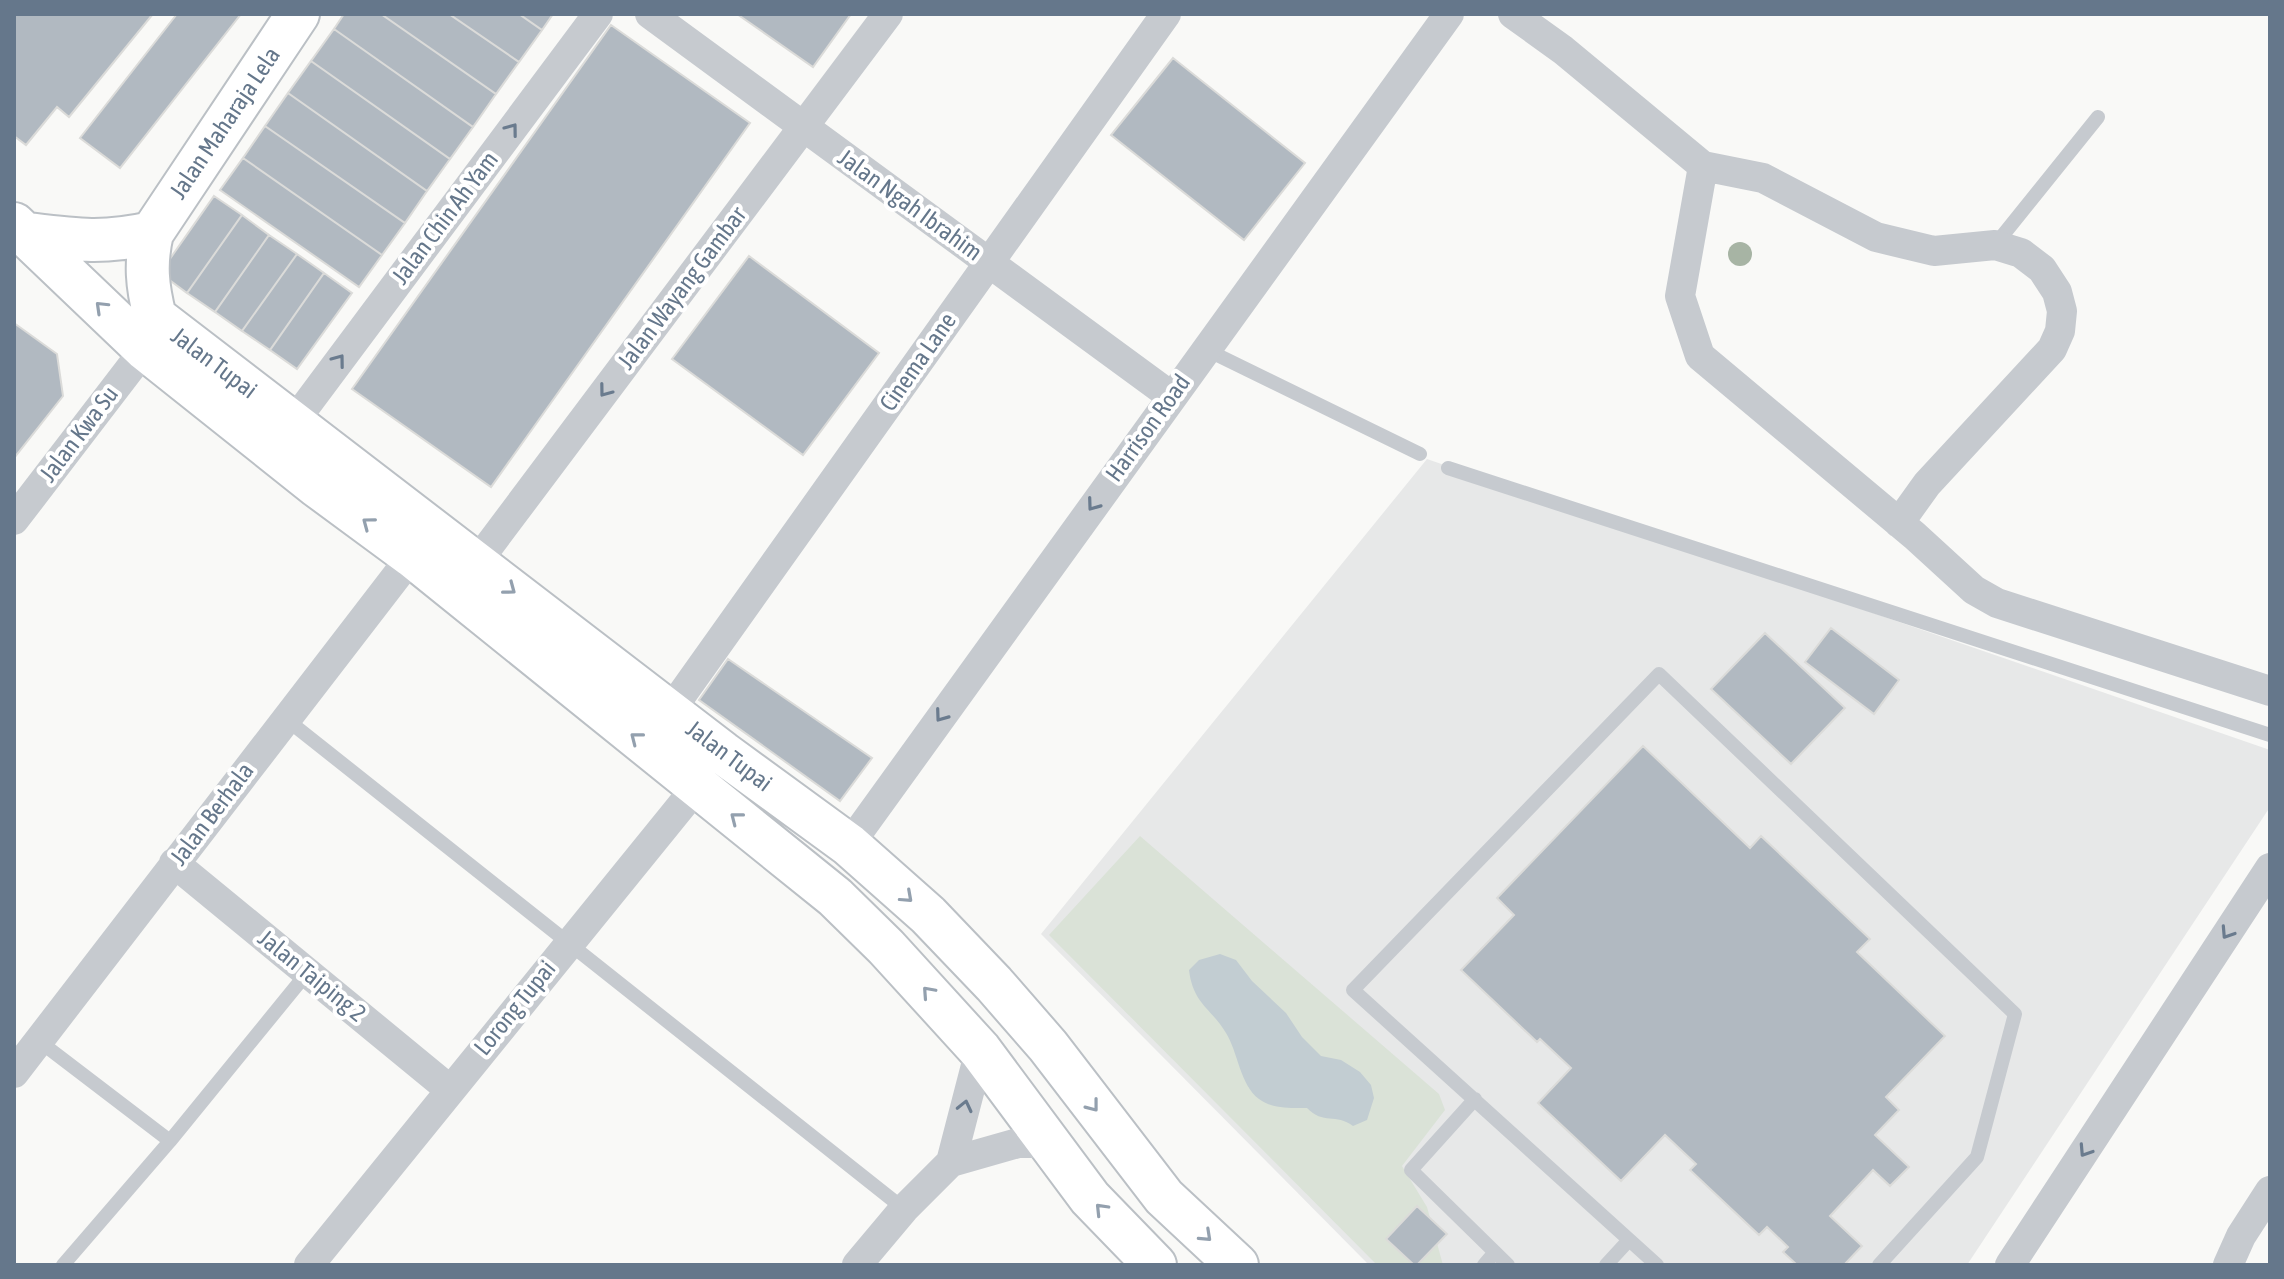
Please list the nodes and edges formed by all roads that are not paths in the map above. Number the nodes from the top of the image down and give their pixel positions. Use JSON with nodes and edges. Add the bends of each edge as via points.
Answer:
{"nodes":[{"id":1,"x":298,"y":14,"type":"edge"},
{"id":2,"x":598,"y":14,"type":"edge"},
{"id":3,"x":650,"y":14,"type":"edge"},
{"id":4,"x":888,"y":14,"type":"edge"},
{"id":5,"x":1166,"y":14,"type":"edge"},
{"id":6,"x":1449,"y":14,"type":"edge"},
{"id":7,"x":1513,"y":14,"type":"edge"},
{"id":8,"x":2098,"y":117,"type":"dead end"},
{"id":9,"x":804,"y":127,"type":"junction"},
{"id":10,"x":1703,"y":166,"type":"junction"},
{"id":11,"x":21,"y":229,"type":"edge"},
{"id":12,"x":152,"y":233,"type":"junction"},
{"id":13,"x":1995,"y":245,"type":"junction"},
{"id":14,"x":989,"y":263,"type":"junction"},
{"id":15,"x":150,"y":333,"type":"junction"},
{"id":16,"x":1205,"y":349,"type":"junction"},
{"id":17,"x":1171,"y":396,"type":"junction"},
{"id":18,"x":282,"y":436,"type":"junction"},
{"id":19,"x":1420,"y":454,"type":"dead end"},
{"id":20,"x":1448,"y":468,"type":"dead end"},
{"id":21,"x":14,"y":520,"type":"edge"},
{"id":22,"x":1899,"y":523,"type":"junction"},
{"id":23,"x":412,"y":556,"type":"junction"},
{"id":24,"x":476,"y":563,"type":"junction"},
{"id":25,"x":2270,"y":691,"type":"edge"},
{"id":26,"x":670,"y":711,"type":"junction"},
{"id":27,"x":285,"y":718,"type":"junction"},
{"id":28,"x":2270,"y":735,"type":"edge"},
{"id":29,"x":723,"y":753,"type":"junction"},
{"id":30,"x":697,"y":787,"type":"junction"},
{"id":31,"x":849,"y":845,"type":"junction"},
{"id":32,"x":174,"y":863,"type":"junction"},
{"id":33,"x":2270,"y":868,"type":"edge"},
{"id":34,"x":567,"y":944,"type":"junction"},
{"id":35,"x":307,"y":973,"type":"junction"},
{"id":36,"x":39,"y":1041,"type":"junction"},
{"id":37,"x":980,"y":1050,"type":"junction"},
{"id":38,"x":14,"y":1073,"type":"edge"},
{"id":39,"x":449,"y":1089,"type":"junction"},
{"id":40,"x":1475,"y":1099,"type":"junction"},
{"id":41,"x":170,"y":1141,"type":"junction"},
{"id":42,"x":1047,"y":1143,"type":"junction"},
{"id":43,"x":951,"y":1162,"type":"junction"},
{"id":44,"x":2270,"y":1191,"type":"edge"},
{"id":45,"x":904,"y":1209,"type":"junction"},
{"id":46,"x":1629,"y":1240,"type":"junction"},
{"id":47,"x":1495,"y":1252,"type":"junction"},
{"id":48,"x":63,"y":1265,"type":"edge"},
{"id":49,"x":309,"y":1265,"type":"edge"},
{"id":50,"x":857,"y":1265,"type":"edge"},
{"id":51,"x":1155,"y":1265,"type":"edge"},
{"id":52,"x":1237,"y":1265,"type":"edge"},
{"id":53,"x":1484,"y":1265,"type":"edge"},
{"id":54,"x":1508,"y":1265,"type":"edge"},
{"id":55,"x":1606,"y":1265,"type":"edge"},
{"id":56,"x":1657,"y":1265,"type":"edge"},
{"id":57,"x":1879,"y":1265,"type":"edge"},
{"id":58,"x":2010,"y":1265,"type":"edge"},
{"id":59,"x":2228,"y":1265,"type":"edge"}],
"edges":[{"from":1,"to":12,"type":"main road","name":"Jalan Maharaja Lela"},
{"from":18,"to":2,"type":"street","name":"Jalan Chin Ah Yam","one_way":true},
{"from":3,"to":9,"type":"street","name":"Jalan Ngah Ibrahim"},
{"from":4,"to":9,"type":"street","name":"Jalan Wayang Gambar"},
{"from":5,"to":14,"type":"street","name":"Cinema Lane"},
{"from":6,"to":16,"type":"street","name":"Harrison Road"},
{"from":7,"to":10,"type":"street"},
{"from":8,"to":13,"type":"lane"},
{"from":9,"to":14,"type":"street","name":"Jalan Ngah Ibrahim"},
{"from":9,"to":24,"type":"street","name":"Jalan Wayang Gambar","one_way":true},
{"from":10,"to":13,"type":"street","via":[[1763,178],[1876,237],[1934,251]]},
{"from":10,"to":22,"type":"street","via":[[1680,296],[1700,356]]},
{"from":11,"to":12,"type":"main road","via":[[98,242]]},
{"from":15,"to":11,"type":"main road","name":"Jalan Tupai","one_way":true},
{"from":12,"to":15,"type":"main road","via":[[146,257]]},
{"from":13,"to":22,"type":"street","via":[[2021,253],[2042,269],[2057,292],[2060,331],[2052,349],[1927,484]]},
{"from":14,"to":17,"type":"street","name":"Jalan Ngah Ibrahim"},
{"from":14,"to":26,"type":"street","name":"Cinema Lane"},
{"from":15,"to":18,"type":"main road","name":"Jalan Tupai"},
{"from":15,"to":21,"type":"street","name":"Jalan Kwa Su"},
{"from":16,"to":17,"type":"street","name":"Harrison Road"},
{"from":16,"to":19,"type":"lane"},
{"from":17,"to":31,"type":"street","name":"Harrison Road","one_way":true},
{"from":23,"to":18,"type":"main road","name":"Jalan Tupai","one_way":true},
{"from":18,"to":24,"type":"main road","name":"Jalan Tupai"},
{"from":20,"to":28,"type":"lane"},
{"from":22,"to":25,"type":"street","via":[[1974,590],[1997,603]]},
{"from":23,"to":27,"type":"street","name":"Jalan Berhala"},
{"from":30,"to":23,"type":"main road","name":"Jalan Tupai","one_way":true},
{"from":24,"to":26,"type":"main road","name":"Jalan Tupai","one_way":true},
{"from":26,"to":29,"type":"main road","name":"Jalan Tupai"},
{"from":27,"to":32,"type":"street","name":"Jalan Berhala"},
{"from":27,"to":34,"type":"lane"},
{"from":29,"to":30,"type":"street","name":"Lorong Tupai"},
{"from":29,"to":31,"type":"main road","name":"Jalan Tupai"},
{"from":30,"to":34,"type":"street","name":"Lorong Tupai"},
{"from":37,"to":30,"type":"main road","name":"Jalan Tupai","one_way":true,"via":[[835,897]]},
{"from":31,"to":52,"type":"main road","name":"Jalan Tupai","one_way":true,"via":[[928,915],[994,984],[1164,1197]]},
{"from":32,"to":35,"type":"street","name":"Jalan Taiping 2"},
{"from":32,"to":36,"type":"street","name":"Jalan Berhala"},
{"from":33,"to":58,"type":"street","one_way":true},
{"from":34,"to":39,"type":"street","name":"Lorong Tupai"},
{"from":34,"to":45,"type":"lane"},
{"from":35,"to":39,"type":"street","name":"Jalan Taiping 2"},
{"from":35,"to":41,"type":"lane"},
{"from":36,"to":38,"type":"street","name":"Jalan Berhala"},
{"from":36,"to":41,"type":"lane"},
{"from":37,"to":42,"type":"main road","name":"Jalan Tupai"},
{"from":43,"to":37,"type":"street","one_way":true},
{"from":39,"to":49,"type":"street","name":"Lorong Tupai"},
{"from":40,"to":46,"type":"lane"},
{"from":40,"to":47,"type":"lane","via":[[1411,1170]]},
{"from":40,"to":57,"type":"lane","via":[[1353,990],[1659,674],[2015,1014],[1977,1157]]},
{"from":41,"to":48,"type":"lane"},
{"from":42,"to":43,"type":"street","via":[[1018,1143]]},
{"from":51,"to":42,"type":"main road","name":"Jalan Tupai","one_way":true,"via":[[1090,1198]]},
{"from":43,"to":45,"type":"street"},
{"from":44,"to":59,"type":"street"},
{"from":45,"to":50,"type":"street"},
{"from":46,"to":55,"type":"lane"},
{"from":46,"to":56,"type":"lane"},
{"from":47,"to":53,"type":"lane"},
{"from":47,"to":54,"type":"lane"}]}
